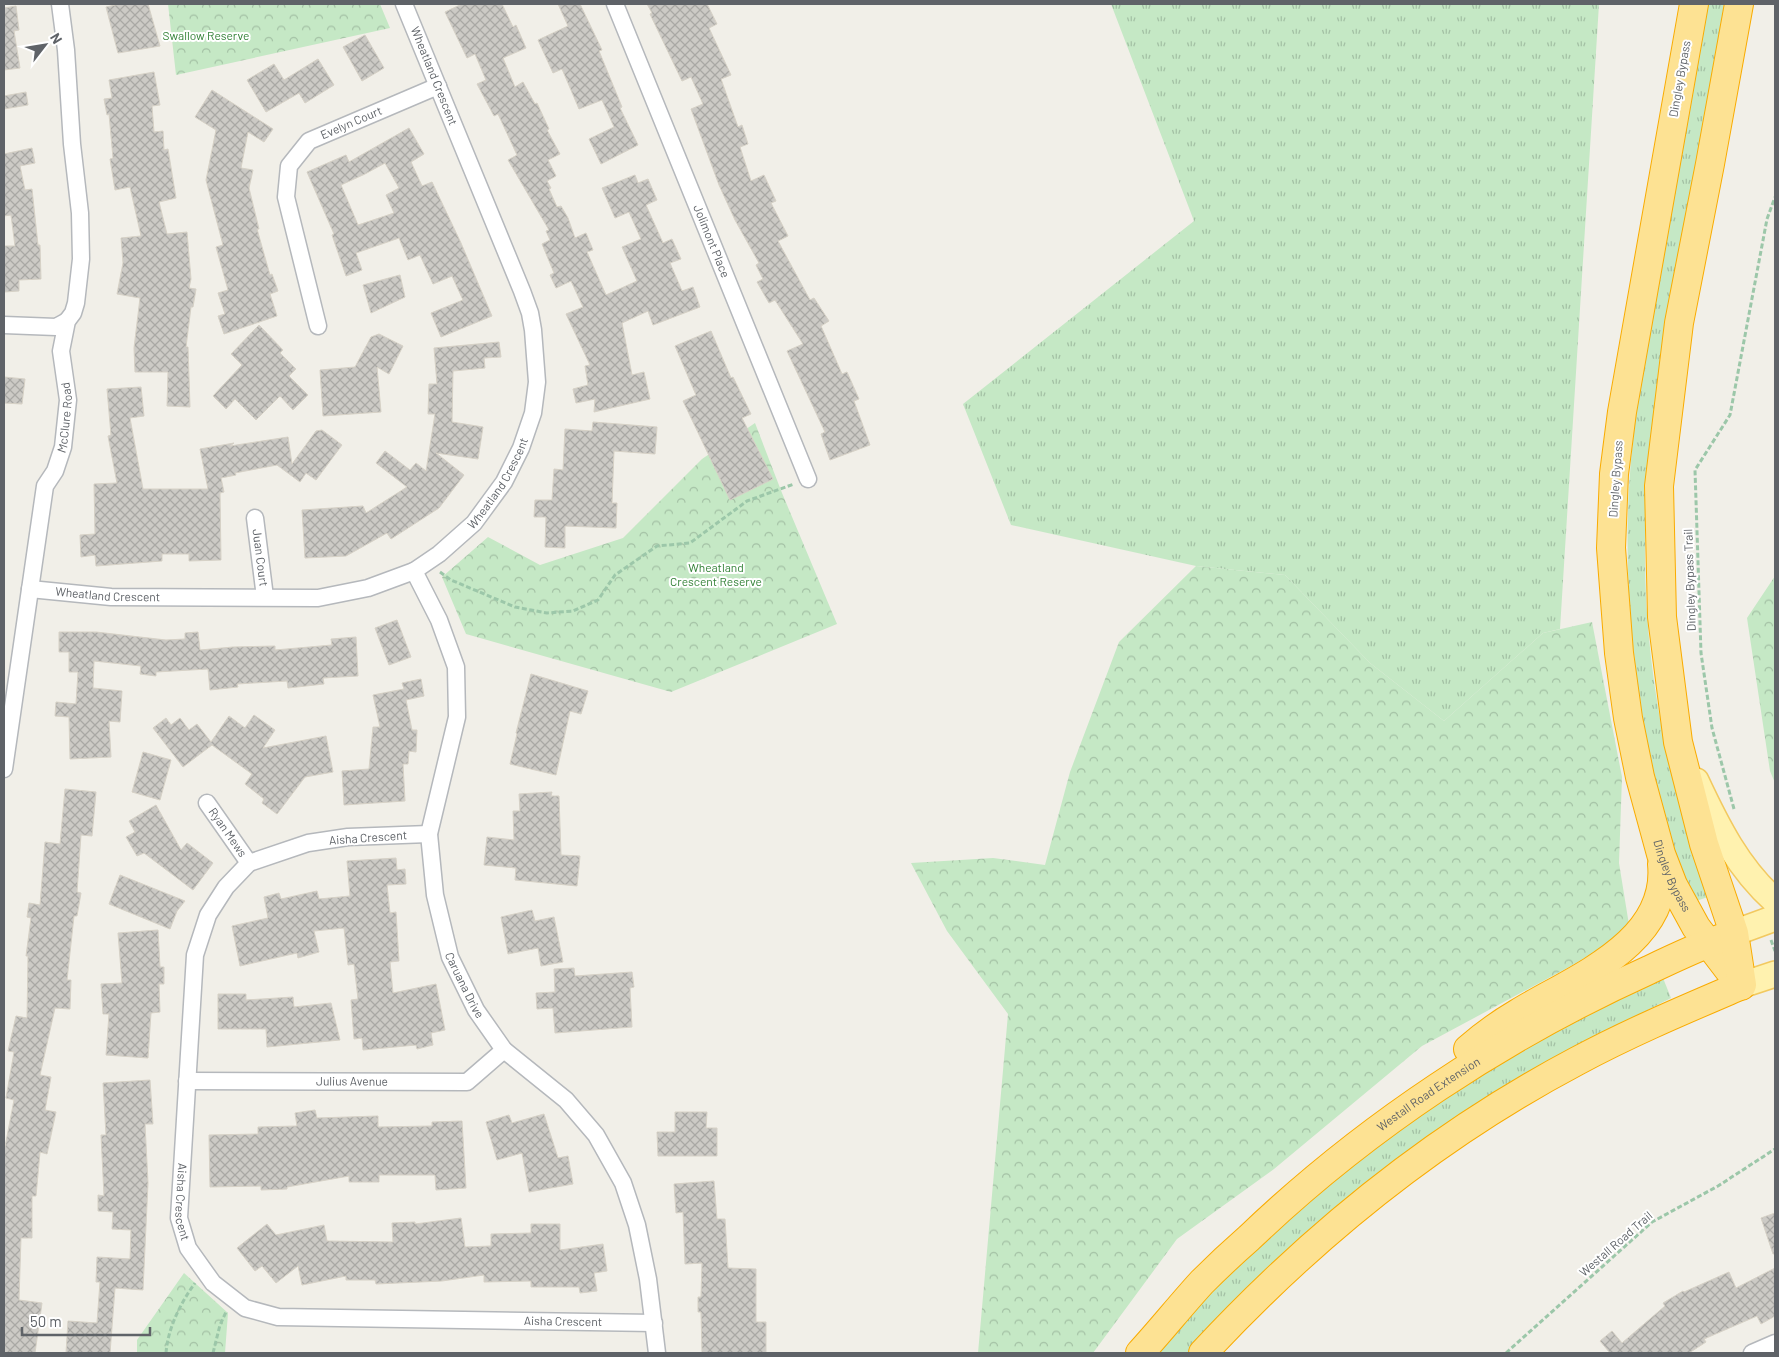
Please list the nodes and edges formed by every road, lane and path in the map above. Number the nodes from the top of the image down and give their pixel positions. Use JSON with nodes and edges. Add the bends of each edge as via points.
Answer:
{"nodes":[{"id":1,"x":60,"y":4,"type":"edge"},
{"id":2,"x":404,"y":4,"type":"edge"},
{"id":3,"x":614,"y":4,"type":"edge"},
{"id":4,"x":1694,"y":4,"type":"edge"},
{"id":5,"x":1739,"y":4,"type":"edge"},
{"id":6,"x":438,"y":86,"type":"junction"},
{"id":7,"x":1775,"y":197,"type":"edge"},
{"id":8,"x":67,"y":321,"type":"junction"},
{"id":9,"x":4,"y":325,"type":"edge"},
{"id":10,"x":318,"y":326,"type":"dead end"},
{"id":11,"x":808,"y":479,"type":"joint"},
{"id":12,"x":255,"y":518,"type":"dead end"},
{"id":13,"x":428,"y":562,"type":"junction"},
{"id":14,"x":414,"y":572,"type":"junction"},
{"id":15,"x":30,"y":589,"type":"junction"},
{"id":16,"x":265,"y":596,"type":"junction"},
{"id":17,"x":1678,"y":742,"type":"junction"},
{"id":18,"x":4,"y":769,"type":"edge"},
{"id":19,"x":207,"y":803,"type":"dead end"},
{"id":20,"x":1736,"y":814,"type":"dead end"},
{"id":21,"x":429,"y":834,"type":"junction"},
{"id":22,"x":1661,"y":854,"type":"junction"},
{"id":23,"x":249,"y":863,"type":"junction"},
{"id":24,"x":1772,"y":914,"type":"edge"},
{"id":25,"x":1734,"y":933,"type":"junction"},
{"id":26,"x":1708,"y":943,"type":"junction"},
{"id":27,"x":1775,"y":951,"type":"edge"},
{"id":28,"x":1775,"y":974,"type":"edge"},
{"id":29,"x":1741,"y":986,"type":"junction"},
{"id":30,"x":504,"y":1050,"type":"junction"},
{"id":31,"x":187,"y":1081,"type":"junction"},
{"id":32,"x":1412,"y":1105,"type":"junction"},
{"id":33,"x":1775,"y":1149,"type":"edge"},
{"id":34,"x":204,"y":1270,"type":"junction"},
{"id":35,"x":232,"y":1298,"type":"junction"},
{"id":36,"x":654,"y":1323,"type":"junction"},
{"id":37,"x":1775,"y":1343,"type":"edge"},
{"id":38,"x":166,"y":1353,"type":"edge"},
{"id":39,"x":213,"y":1353,"type":"edge"},
{"id":40,"x":657,"y":1353,"type":"edge"},
{"id":41,"x":1140,"y":1353,"type":"edge"},
{"id":42,"x":1203,"y":1353,"type":"edge"},
{"id":43,"x":1506,"y":1353,"type":"edge"},
{"id":44,"x":1752,"y":1353,"type":"edge"}],
"edges":[{"from":1,"to":8,"type":"street","name":"McClure Road","via":[[80,213],[81,259],[76,303]]},
{"from":2,"to":6,"type":"street","name":"Wheatland Crescent"},
{"from":3,"to":11,"type":"street","name":"Jolimont Place"},
{"from":4,"to":22,"type":"highway","name":"Dingley Bypass","via":[[1622,412],[1614,474],[1612,548],[1624,694],[1640,776]]},
{"from":5,"to":17,"type":"highway","via":[[1679,323],[1659,486],[1662,616]]},
{"from":6,"to":10,"type":"street","name":"Evelyn Court","via":[[309,141],[289,166],[286,197]]},
{"from":6,"to":13,"type":"street","name":"Wheatland Crescent","via":[[527,306],[533,330],[537,382],[528,429],[504,482],[474,523]]},
{"from":7,"to":20,"type":"path","name":"Dingley Bypass Trail","via":[[1730,415],[1695,470],[1701,653],[1712,728]]},
{"from":8,"to":9,"type":"street","via":[[56,327]]},
{"from":8,"to":15,"type":"street","name":"McClure Road","via":[[61,351],[68,400],[63,447],[55,471],[45,486]]},
{"from":11,"to":13,"type":"path","via":[[747,501],[690,543],[657,546],[615,575],[598,600],[573,611],[547,613],[515,607],[451,580]]},
{"from":12,"to":16,"type":"street","name":"Juan Court"},
{"from":13,"to":14,"type":"street","name":"Wheatland Crescent"},
{"from":14,"to":16,"type":"street","name":"Wheatland Crescent","via":[[368,588],[318,598]]},
{"from":14,"to":21,"type":"street","name":"Caruana Drive","via":[[439,620],[456,667],[457,717]]},
{"from":15,"to":16,"type":"street","name":"Wheatland Crescent","via":[[111,597]]},
{"from":15,"to":18,"type":"street","name":"McClure Road"},
{"from":17,"to":24,"type":"main road","via":[[1727,844]]},
{"from":17,"to":25,"type":"highway","via":[[1704,844]]},
{"from":19,"to":23,"type":"street","name":"Ryan Mews"},
{"from":21,"to":23,"type":"street","name":"Aisha Crescent","via":[[340,838],[308,843]]},
{"from":21,"to":30,"type":"street","name":"Caruana Drive","via":[[435,895],[450,957],[476,1010]]},
{"from":22,"to":26,"type":"highway","name":"Dingley Bypass","via":[[1680,900]]},
{"from":22,"to":32,"type":"highway","via":[[1663,874],[1658,902],[1635,936],[1594,970],[1517,1013],[1470,1047]]},
{"from":23,"to":31,"type":"street","name":"Aisha Crescent","via":[[226,887],[208,916],[194,955]]},
{"from":24,"to":25,"type":"main road","name":"Westall Road Extension"},
{"from":24,"to":27,"type":"path"},
{"from":25,"to":26,"type":"highway","name":"Westall Road Extension"},
{"from":25,"to":29,"type":"highway"},
{"from":26,"to":29,"type":"highway","name":"Dingley Bypass"},
{"from":26,"to":32,"type":"highway","name":"Westall Road Extension","via":[[1543,1022]]},
{"from":28,"to":29,"type":"main road"},
{"from":29,"to":42,"type":"highway","via":[[1611,1043],[1476,1121],[1326,1234],[1241,1312]]},
{"from":30,"to":31,"type":"street","name":"Julius Avenue","via":[[467,1082]]},
{"from":30,"to":36,"type":"street","name":"Caruana Drive","via":[[566,1100],[596,1135],[623,1183],[637,1225]]},
{"from":31,"to":34,"type":"street","name":"Aisha Crescent","via":[[179,1218],[188,1248]]},
{"from":32,"to":41,"type":"highway","name":"Westall Road Extension","via":[[1323,1171],[1272,1216],[1203,1281]]},
{"from":33,"to":43,"type":"path","name":"Westall Road Trail","via":[[1718,1186],[1652,1222]]},
{"from":34,"to":35,"type":"street","name":"Aisha Crescent","via":[[213,1283]]},
{"from":34,"to":38,"type":"path","via":[[185,1296],[173,1322]]},
{"from":35,"to":36,"type":"street","name":"Aisha Crescent","via":[[245,1308],[278,1317]]},
{"from":35,"to":39,"type":"path"},
{"from":36,"to":40,"type":"street","name":"Caruana Drive"},
{"from":37,"to":44,"type":"street"}]}
